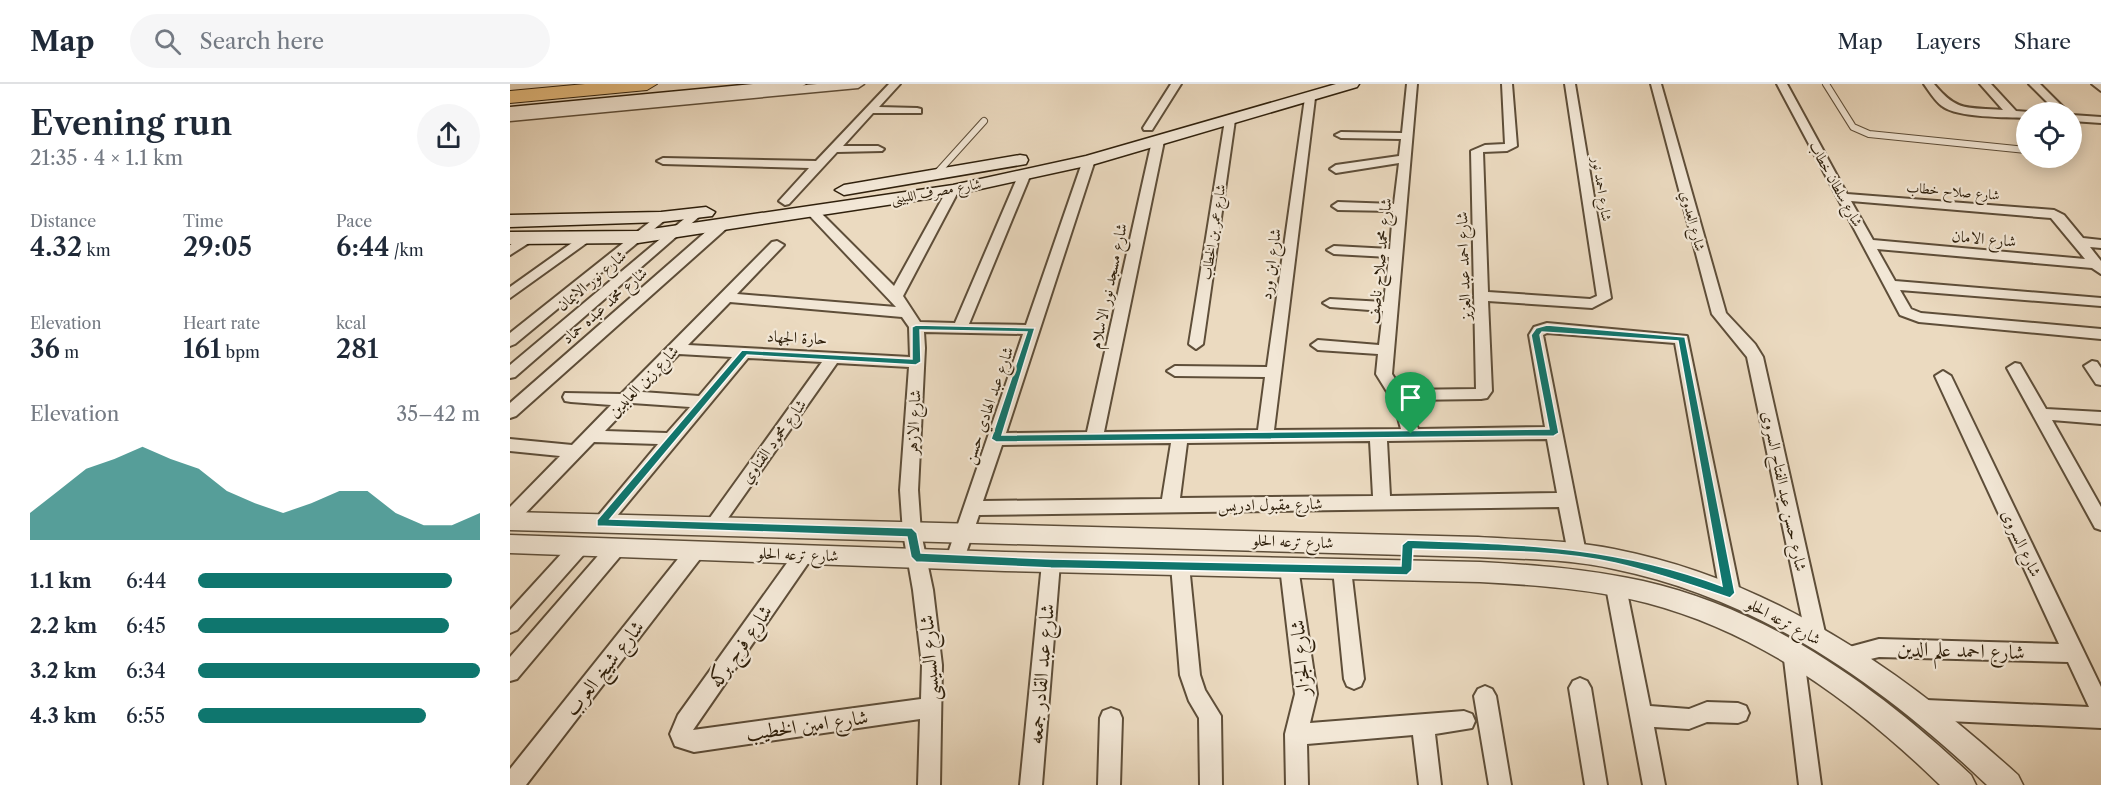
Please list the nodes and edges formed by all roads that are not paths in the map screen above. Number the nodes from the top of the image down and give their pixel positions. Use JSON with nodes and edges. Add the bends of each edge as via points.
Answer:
{"nodes":[{"id":1,"x":647,"y":84,"type":"edge"},
{"id":2,"x":799,"y":84,"type":"edge"},
{"id":3,"x":858,"y":84,"type":"edge"},
{"id":4,"x":895,"y":84,"type":"edge"},
{"id":5,"x":1176,"y":84,"type":"edge"},
{"id":6,"x":1353,"y":84,"type":"edge"},
{"id":7,"x":1412,"y":84,"type":"edge"},
{"id":8,"x":1507,"y":84,"type":"edge"},
{"id":9,"x":1570,"y":84,"type":"edge"},
{"id":10,"x":1656,"y":84,"type":"edge"},
{"id":11,"x":1782,"y":84,"type":"edge"},
{"id":12,"x":1826,"y":84,"type":"edge"},
{"id":13,"x":1929,"y":84,"type":"edge"},
{"id":14,"x":1985,"y":84,"type":"edge"},
{"id":15,"x":2034,"y":84,"type":"edge"},
{"id":16,"x":2097,"y":84,"type":"edge"},
{"id":17,"x":2101,"y":87,"type":"edge"},
{"id":18,"x":1306,"y":91,"type":"edge"},
{"id":19,"x":510,"y":97,"type":"edge"},
{"id":20,"x":2053,"y":102,"type":"edge"},
{"id":21,"x":871,"y":110,"type":"junction"},
{"id":22,"x":546,"y":111,"type":"junction"},
{"id":23,"x":917,"y":111,"type":"dead end"},
{"id":24,"x":510,"y":112,"type":"edge"},
{"id":25,"x":2014,"y":115,"type":"joint"},
{"id":26,"x":510,"y":117,"type":"edge"},
{"id":27,"x":2082,"y":119,"type":"edge"},
{"id":28,"x":1230,"y":120,"type":"junction"},
{"id":29,"x":2101,"y":120,"type":"edge"},
{"id":30,"x":984,"y":121,"type":"dead end"},
{"id":31,"x":1154,"y":135,"type":"junction"},
{"id":32,"x":1341,"y":135,"type":"dead end"},
{"id":33,"x":1408,"y":136,"type":"junction"},
{"id":34,"x":834,"y":149,"type":"junction"},
{"id":35,"x":2016,"y":149,"type":"edge"},
{"id":36,"x":878,"y":150,"type":"dead end"},
{"id":37,"x":1406,"y":158,"type":"junction"},
{"id":38,"x":1089,"y":160,"type":"junction"},
{"id":39,"x":663,"y":161,"type":"dead end"},
{"id":40,"x":819,"y":165,"type":"junction"},
{"id":41,"x":1336,"y":169,"type":"dead end"},
{"id":42,"x":937,"y":173,"type":"junction"},
{"id":43,"x":1024,"y":176,"type":"junction"},
{"id":44,"x":953,"y":190,"type":"junction"},
{"id":45,"x":1843,"y":197,"type":"junction"},
{"id":46,"x":785,"y":201,"type":"junction"},
{"id":47,"x":1338,"y":206,"type":"dead end"},
{"id":48,"x":1401,"y":208,"type":"junction"},
{"id":49,"x":812,"y":211,"type":"junction"},
{"id":50,"x":696,"y":213,"type":"junction"},
{"id":51,"x":661,"y":217,"type":"junction"},
{"id":52,"x":2060,"y":218,"type":"joint"},
{"id":53,"x":510,"y":221,"type":"edge"},
{"id":54,"x":722,"y":225,"type":"junction"},
{"id":55,"x":675,"y":232,"type":"junction"},
{"id":56,"x":638,"y":237,"type":"junction"},
{"id":57,"x":518,"y":238,"type":"edge"},
{"id":58,"x":583,"y":239,"type":"junction"},
{"id":59,"x":2079,"y":242,"type":"junction"},
{"id":60,"x":1869,"y":244,"type":"junction"},
{"id":61,"x":2101,"y":244,"type":"edge"},
{"id":62,"x":777,"y":245,"type":"dead end"},
{"id":63,"x":1334,"y":250,"type":"dead end"},
{"id":64,"x":510,"y":251,"type":"edge"},
{"id":65,"x":1396,"y":253,"type":"junction"},
{"id":66,"x":2098,"y":267,"type":"edge"},
{"id":67,"x":1889,"y":285,"type":"junction"},
{"id":68,"x":510,"y":294,"type":"edge"},
{"id":69,"x":896,"y":296,"type":"junction"},
{"id":70,"x":1480,"y":296,"type":"junction"},
{"id":71,"x":725,"y":297,"type":"junction"},
{"id":72,"x":1330,"y":303,"type":"dead end"},
{"id":73,"x":2101,"y":303,"type":"edge"},
{"id":74,"x":1391,"y":307,"type":"junction"},
{"id":75,"x":912,"y":320,"type":"junction"},
{"id":76,"x":960,"y":328,"type":"junction"},
{"id":77,"x":1032,"y":330,"type":"junction"},
{"id":78,"x":2101,"y":334,"type":"edge"},
{"id":79,"x":510,"y":341,"type":"edge"},
{"id":80,"x":1196,"y":344,"type":"dead end"},
{"id":81,"x":1318,"y":345,"type":"dead end"},
{"id":82,"x":1750,"y":346,"type":"joint"},
{"id":83,"x":675,"y":349,"type":"junction"},
{"id":84,"x":1386,"y":350,"type":"junction"},
{"id":85,"x":745,"y":352,"type":"junction"},
{"id":86,"x":834,"y":357,"type":"junction"},
{"id":87,"x":916,"y":362,"type":"junction"},
{"id":88,"x":2092,"y":366,"type":"dead end"},
{"id":89,"x":2015,"y":368,"type":"dead end"},
{"id":90,"x":1175,"y":371,"type":"dead end"},
{"id":91,"x":1272,"y":372,"type":"junction"},
{"id":92,"x":510,"y":373,"type":"edge"},
{"id":93,"x":1943,"y":376,"type":"dead end"},
{"id":94,"x":2101,"y":380,"type":"edge"},
{"id":95,"x":1398,"y":395,"type":"junction"},
{"id":96,"x":570,"y":397,"type":"dead end"},
{"id":97,"x":626,"y":399,"type":"junction"},
{"id":98,"x":703,"y":402,"type":"junction"},
{"id":99,"x":510,"y":412,"type":"edge"},
{"id":100,"x":2041,"y":414,"type":"junction"},
{"id":101,"x":2101,"y":418,"type":"edge"},
{"id":102,"x":1554,"y":433,"type":"junction"},
{"id":103,"x":1411,"y":434,"type":"junction"},
{"id":104,"x":1378,"y":435,"type":"junction"},
{"id":105,"x":590,"y":436,"type":"junction"},
{"id":106,"x":1265,"y":436,"type":"junction"},
{"id":107,"x":1180,"y":437,"type":"junction"},
{"id":108,"x":1094,"y":438,"type":"junction"},
{"id":109,"x":672,"y":439,"type":"junction"},
{"id":110,"x":996,"y":439,"type":"junction"},
{"id":111,"x":511,"y":445,"type":"edge"},
{"id":112,"x":575,"y":451,"type":"junction"},
{"id":113,"x":1567,"y":500,"type":"junction"},
{"id":114,"x":1382,"y":502,"type":"junction"},
{"id":115,"x":1170,"y":506,"type":"junction"},
{"id":116,"x":972,"y":508,"type":"junction"},
{"id":117,"x":510,"y":520,"type":"edge"},
{"id":118,"x":601,"y":523,"type":"junction"},
{"id":119,"x":2101,"y":523,"type":"edge"},
{"id":120,"x":713,"y":525,"type":"junction"},
{"id":121,"x":964,"y":531,"type":"junction"},
{"id":122,"x":912,"y":533,"type":"junction"},
{"id":123,"x":510,"y":544,"type":"edge"},
{"id":124,"x":1408,"y":545,"type":"junction"},
{"id":125,"x":580,"y":546,"type":"junction"},
{"id":126,"x":616,"y":548,"type":"junction"},
{"id":127,"x":696,"y":550,"type":"junction"},
{"id":128,"x":1577,"y":553,"type":"junction"},
{"id":129,"x":804,"y":554,"type":"junction"},
{"id":130,"x":916,"y":557,"type":"junction"},
{"id":131,"x":955,"y":559,"type":"junction"},
{"id":132,"x":1051,"y":563,"type":"junction"},
{"id":133,"x":1180,"y":565,"type":"junction"},
{"id":134,"x":1289,"y":567,"type":"junction"},
{"id":135,"x":1342,"y":569,"type":"junction"},
{"id":136,"x":1407,"y":570,"type":"junction"},
{"id":137,"x":1616,"y":587,"type":"junction"},
{"id":138,"x":1730,"y":593,"type":"junction"},
{"id":139,"x":510,"y":624,"type":"edge"},
{"id":140,"x":1816,"y":637,"type":"junction"},
{"id":141,"x":1793,"y":651,"type":"junction"},
{"id":142,"x":2074,"y":653,"type":"junction"},
{"id":143,"x":1849,"y":655,"type":"junction"},
{"id":144,"x":510,"y":672,"type":"edge"},
{"id":145,"x":1354,"y":679,"type":"dead end"},
{"id":146,"x":1580,"y":688,"type":"dead end"},
{"id":147,"x":1485,"y":696,"type":"dead end"},
{"id":148,"x":933,"y":708,"type":"junction"},
{"id":149,"x":1926,"y":710,"type":"junction"},
{"id":150,"x":2101,"y":710,"type":"edge"},
{"id":151,"x":1738,"y":713,"type":"dead end"},
{"id":152,"x":1642,"y":716,"type":"junction"},
{"id":153,"x":1111,"y":718,"type":"dead end"},
{"id":154,"x":2101,"y":718,"type":"edge"},
{"id":155,"x":1464,"y":721,"type":"dead end"},
{"id":156,"x":1423,"y":724,"type":"junction"},
{"id":157,"x":1296,"y":734,"type":"junction"},
{"id":158,"x":682,"y":739,"type":"joint"},
{"id":159,"x":512,"y":785,"type":"edge"},
{"id":160,"x":929,"y":785,"type":"edge"},
{"id":161,"x":1031,"y":785,"type":"edge"},
{"id":162,"x":1108,"y":785,"type":"edge"},
{"id":163,"x":1211,"y":785,"type":"edge"},
{"id":164,"x":1297,"y":785,"type":"edge"},
{"id":165,"x":1430,"y":785,"type":"edge"},
{"id":166,"x":1500,"y":785,"type":"edge"},
{"id":167,"x":1596,"y":785,"type":"edge"},
{"id":168,"x":1654,"y":785,"type":"edge"},
{"id":169,"x":1810,"y":785,"type":"edge"},
{"id":170,"x":1961,"y":785,"type":"edge"},
{"id":171,"x":2008,"y":785,"type":"edge"}],
"edges":[{"from":1,"to":19,"type":"highway"},
{"from":2,"to":22,"type":"main road"},
{"from":3,"to":22,"type":"street"},
{"from":4,"to":21,"type":"street"},
{"from":5,"to":31,"type":"street","name":"شارع مسجد نور الاسلام"},
{"from":6,"to":18,"type":"main road","name":"شارع مصرف اللبينى"},
{"from":7,"to":33,"type":"street","name":"شارع محمد صلاح ناصف"},
{"from":8,"to":70,"type":"street","name":"شارع احمد عبد العزيز","via":[[1512,146],[1477,151]]},
{"from":9,"to":70,"type":"street","name":"شارع احمد نور","via":[[1604,298],[1592,304]]},
{"from":10,"to":82,"type":"street","name":"شارع العدوي","via":[[1719,314]]},
{"from":11,"to":45,"type":"street","name":"شارع سلطان خطاب"},
{"from":12,"to":35,"type":"lane","via":[[1853,127],[1869,134]]},
{"from":13,"to":25,"type":"street","via":[[1944,104],[1956,109]]},
{"from":14,"to":25,"type":"street"},
{"from":15,"to":20,"type":"street"},
{"from":16,"to":17,"type":"street"},
{"from":18,"to":28,"type":"main road","name":"شارع مصرف اللبينى"},
{"from":18,"to":31,"type":"main road","name":"شارع مصرف اللبينى"},
{"from":18,"to":91,"type":"street","name":"شارع ابن ورد"},
{"from":21,"to":23,"type":"street"},
{"from":21,"to":34,"type":"street"},
{"from":22,"to":24,"type":"main road"},
{"from":22,"to":26,"type":"street"},
{"from":27,"to":29,"type":"street"},
{"from":28,"to":31,"type":"main road","name":"شارع مصرف اللبينى"},
{"from":28,"to":80,"type":"street","name":"شارع عمر بن الخطاب"},
{"from":30,"to":42,"type":"lane"},
{"from":31,"to":38,"type":"main road","name":"شارع مصرف اللبينى"},
{"from":31,"to":42,"type":"main road","name":"شارع مصرف اللبينى"},
{"from":31,"to":108,"type":"street","name":"شارع مسجد نور الاسلام"},
{"from":32,"to":33,"type":"street"},
{"from":33,"to":37,"type":"street","name":"شارع محمد صلاح ناصف"},
{"from":34,"to":36,"type":"street"},
{"from":34,"to":40,"type":"street"},
{"from":37,"to":41,"type":"street"},
{"from":37,"to":48,"type":"street","name":"شارع محمد صلاح ناصف"},
{"from":38,"to":43,"type":"main road","name":"شارع مصرف اللبينى"},
{"from":38,"to":77,"type":"street","name":"شارع عبد الهادي حسن"},
{"from":39,"to":40,"type":"street"},
{"from":40,"to":46,"type":"street"},
{"from":42,"to":46,"type":"main road","name":"شارع مصرف اللبينى"},
{"from":43,"to":44,"type":"main road","name":"شارع مصرف اللبينى"},
{"from":43,"to":76,"type":"street"},
{"from":44,"to":49,"type":"main road","name":"شارع مصرف اللبينى"},
{"from":44,"to":69,"type":"street"},
{"from":45,"to":52,"type":"street","name":"شارع صلاح خطاب","via":[[2050,214]]},
{"from":45,"to":60,"type":"street","name":"شارع سلطان خطاب"},
{"from":46,"to":50,"type":"main road","name":"شارع مصرف اللبينى"},
{"from":47,"to":48,"type":"street"},
{"from":48,"to":65,"type":"street","name":"شارع محمد صلاح ناصف"},
{"from":49,"to":54,"type":"main road","name":"شارع مصرف اللبينى"},
{"from":49,"to":69,"type":"street"},
{"from":50,"to":51,"type":"main road","name":"شارع مصرف اللبينى"},
{"from":50,"to":55,"type":"street","name":"شارع نور الايمان"},
{"from":51,"to":53,"type":"main road","name":"شارع مصرف اللبينى"},
{"from":51,"to":56,"type":"street"},
{"from":52,"to":59,"type":"street","name":"شارع الامان"},
{"from":54,"to":55,"type":"main road","name":"شارع مصرف اللبينى"},
{"from":54,"to":99,"type":"street","name":"شارع محمد عبده حماد"},
{"from":55,"to":56,"type":"main road","name":"شارع مصرف اللبينى"},
{"from":55,"to":92,"type":"street","name":"شارع نور الايمان"},
{"from":56,"to":58,"type":"main road","name":"شارع مصرف اللبينى"},
{"from":56,"to":79,"type":"street"},
{"from":57,"to":58,"type":"main road","name":"شارع مصرف اللبينى"},
{"from":57,"to":64,"type":"street"},
{"from":58,"to":68,"type":"street"},
{"from":59,"to":61,"type":"street"},
{"from":59,"to":66,"type":"street","name":"شارع الامان"},
{"from":60,"to":66,"type":"street","name":"شارع الامان"},
{"from":60,"to":67,"type":"street","name":"شارع سلطان خطاب"},
{"from":62,"to":71,"type":"street","name":"شارع زين العابدين"},
{"from":63,"to":65,"type":"street"},
{"from":65,"to":74,"type":"street","name":"شارع محمد صلاح ناصف"},
{"from":67,"to":73,"type":"street"},
{"from":67,"to":78,"type":"street","name":"شارع سلطان خطاب","via":[[1901,308],[1919,317]]},
{"from":69,"to":75,"type":"street"},
{"from":70,"to":95,"type":"street","name":"شارع احمد عبد العزيز","via":[[1483,393]]},
{"from":71,"to":75,"type":"street"},
{"from":71,"to":83,"type":"street","name":"شارع زين العابدين"},
{"from":72,"to":74,"type":"street"},
{"from":74,"to":84,"type":"street","name":"شارع محمد صلاح ناصف"},
{"from":75,"to":76,"type":"street"},
{"from":75,"to":87,"type":"street","name":"شارع الازهر"},
{"from":76,"to":77,"type":"street"},
{"from":77,"to":110,"type":"street","name":"شارع عبد الهادي حسن"},
{"from":81,"to":84,"type":"street"},
{"from":82,"to":140,"type":"street","name":"شارع حسن عبد الفتاح السروى"},
{"from":83,"to":85,"type":"street","name":"حارة الجهاد"},
{"from":83,"to":97,"type":"street","name":"شارع زين العابدين"},
{"from":84,"to":95,"type":"street","name":"شارع محمد صلاح ناصف","via":[[1384,374]]},
{"from":85,"to":86,"type":"street","name":"حارة الجهاد"},
{"from":85,"to":98,"type":"street"},
{"from":86,"to":87,"type":"street","name":"حارة الجهاد"},
{"from":86,"to":120,"type":"street","name":"شارع محمود القناوي"},
{"from":87,"to":122,"type":"street","name":"شارع الازهر","via":[[909,490]]},
{"from":88,"to":94,"type":"street"},
{"from":89,"to":100,"type":"street"},
{"from":90,"to":91,"type":"street"},
{"from":91,"to":106,"type":"street","name":"شارع ابن ورد"},
{"from":93,"to":142,"type":"street","name":"شارع السروى"},
{"from":95,"to":103,"type":"street","name":"شارع محمد صلاح ناصف"},
{"from":96,"to":97,"type":"street"},
{"from":97,"to":98,"type":"street"},
{"from":97,"to":105,"type":"street","name":"شارع زين العابدين"},
{"from":98,"to":109,"type":"street"},
{"from":100,"to":101,"type":"street"},
{"from":100,"to":119,"type":"street"},
{"from":102,"to":103,"type":"street"},
{"from":102,"to":113,"type":"street"},
{"from":102,"to":138,"type":"street","via":[[1536,335],[1539,330],[1682,339]]},
{"from":103,"to":104,"type":"street"},
{"from":104,"to":106,"type":"street"},
{"from":104,"to":114,"type":"street"},
{"from":105,"to":109,"type":"street"},
{"from":105,"to":112,"type":"street","name":"شارع زين العابدين"},
{"from":106,"to":107,"type":"street"},
{"from":107,"to":108,"type":"street"},
{"from":107,"to":115,"type":"street"},
{"from":108,"to":110,"type":"street"},
{"from":109,"to":118,"type":"street"},
{"from":110,"to":116,"type":"street","name":"شارع عبد الهادي حسن"},
{"from":111,"to":112,"type":"street"},
{"from":112,"to":117,"type":"street","name":"شارع زين العابدين"},
{"from":113,"to":114,"type":"street","name":"شارع مقبول ادريس"},
{"from":113,"to":128,"type":"street"},
{"from":114,"to":115,"type":"street","name":"شارع مقبول ادريس"},
{"from":115,"to":116,"type":"street","name":"شارع مقبول ادريس"},
{"from":116,"to":121,"type":"street","name":"شارع عبد الهادي حسن"},
{"from":117,"to":118,"type":"street","name":"شارع ترعه الحلو"},
{"from":118,"to":120,"type":"street","name":"شارع ترعه الحلو"},
{"from":120,"to":122,"type":"street","name":"شارع ترعه الحلو"},
{"from":121,"to":122,"type":"street","name":"شارع ترعه الحلو"},
{"from":121,"to":124,"type":"street","name":"شارع ترعه الحلو"},
{"from":121,"to":131,"type":"street","name":"شارع عبد الهادي حسن"},
{"from":122,"to":130,"type":"street","name":"شارع السيسى"},
{"from":123,"to":125,"type":"street","name":"شارع ترعه الحلو"},
{"from":124,"to":128,"type":"street","name":"شارع ترعه الحلو"},
{"from":124,"to":136,"type":"street"},
{"from":125,"to":126,"type":"street","name":"شارع ترعه الحلو"},
{"from":125,"to":139,"type":"street"},
{"from":126,"to":127,"type":"street","name":"شارع ترعه الحلو"},
{"from":126,"to":144,"type":"street"},
{"from":127,"to":129,"type":"street","name":"شارع ترعه الحلو"},
{"from":127,"to":159,"type":"street","name":"شارع شيخ العرب"},
{"from":128,"to":138,"type":"street","name":"شارع ترعه الحلو","via":[[1652,567]]},
{"from":129,"to":130,"type":"street","name":"شارع ترعه الحلو"},
{"from":129,"to":158,"type":"street","name":"شارع فرج بركه","via":[[686,722]]},
{"from":130,"to":131,"type":"street","name":"شارع ترعه الحلو"},
{"from":130,"to":148,"type":"street","name":"شارع السيسى","via":[[929,626]]},
{"from":131,"to":132,"type":"street","name":"شارع ترعه الحلو"},
{"from":132,"to":133,"type":"street","name":"شارع ترعه الحلو"},
{"from":132,"to":161,"type":"street","name":"شارع عبد القادر جمعه"},
{"from":133,"to":134,"type":"street","name":"شارع ترعه الحلو"},
{"from":133,"to":163,"type":"street","via":[[1190,675],[1210,716]]},
{"from":134,"to":135,"type":"street","name":"شارع ترعه الحلو"},
{"from":134,"to":157,"type":"street","name":"شارع الجزار","via":[[1306,694]]},
{"from":135,"to":136,"type":"street","name":"شارع ترعه الحلو"},
{"from":135,"to":145,"type":"street"},
{"from":136,"to":137,"type":"street","name":"شارع ترعه الحلو","via":[[1564,578]]},
{"from":137,"to":141,"type":"street","name":"شارع ترعه الحلو","via":[[1675,600],[1725,618]]},
{"from":137,"to":152,"type":"street"},
{"from":138,"to":140,"type":"street","name":"شارع ترعه الحلو"},
{"from":140,"to":143,"type":"street","name":"شارع ترعه الحلو"},
{"from":141,"to":169,"type":"street"},
{"from":141,"to":170,"type":"street","name":"شارع ترعه الحلو","via":[[1858,694]]},
{"from":142,"to":143,"type":"street","name":"شارع احمد علم الدين","via":[[1879,648]]},
{"from":142,"to":150,"type":"street","name":"شارع السروى"},
{"from":143,"to":149,"type":"street","name":"شارع ترعه الحلو"},
{"from":146,"to":167,"type":"street"},
{"from":147,"to":166,"type":"street"},
{"from":148,"to":158,"type":"street","name":"شارع امين الخطيب","via":[[694,741]]},
{"from":148,"to":160,"type":"street","name":"شارع السيسى"},
{"from":149,"to":154,"type":"street"},
{"from":149,"to":171,"type":"street","name":"شارع ترعه الحلو"},
{"from":151,"to":152,"type":"street","via":[[1707,712],[1689,719]]},
{"from":152,"to":168,"type":"street"},
{"from":153,"to":162,"type":"street"},
{"from":155,"to":156,"type":"street"},
{"from":156,"to":157,"type":"street"},
{"from":156,"to":165,"type":"street"},
{"from":157,"to":164,"type":"street","name":"شارع الجزار"}]}
